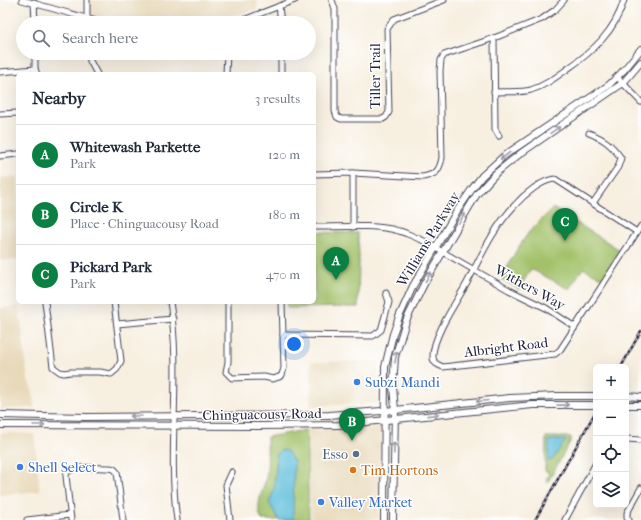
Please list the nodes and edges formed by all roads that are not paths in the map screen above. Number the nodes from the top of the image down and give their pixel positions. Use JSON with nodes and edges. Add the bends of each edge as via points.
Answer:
{"nodes":[{"id":1,"x":22,"y":0,"type":"edge"},
{"id":2,"x":87,"y":0,"type":"edge"},
{"id":3,"x":294,"y":0,"type":"edge"},
{"id":4,"x":332,"y":0,"type":"edge"},
{"id":5,"x":444,"y":0,"type":"edge"},
{"id":6,"x":564,"y":0,"type":"edge"},
{"id":7,"x":624,"y":0,"type":"edge"},
{"id":8,"x":34,"y":2,"type":"edge"},
{"id":9,"x":279,"y":6,"type":"junction"},
{"id":10,"x":35,"y":16,"type":"edge"},
{"id":11,"x":73,"y":16,"type":"edge"},
{"id":12,"x":87,"y":16,"type":"edge"},
{"id":13,"x":254,"y":16,"type":"edge"},
{"id":14,"x":280,"y":16,"type":"edge"},
{"id":15,"x":494,"y":38,"type":"junction"},
{"id":16,"x":641,"y":49,"type":"edge"},
{"id":17,"x":35,"y":60,"type":"edge"},
{"id":18,"x":90,"y":60,"type":"edge"},
{"id":19,"x":227,"y":60,"type":"edge"},
{"id":20,"x":281,"y":60,"type":"edge"},
{"id":21,"x":641,"y":62,"type":"edge"},
{"id":22,"x":36,"y":71,"type":"edge"},
{"id":23,"x":0,"y":72,"type":"edge"},
{"id":24,"x":96,"y":72,"type":"edge"},
{"id":25,"x":226,"y":72,"type":"edge"},
{"id":26,"x":281,"y":72,"type":"edge"},
{"id":27,"x":617,"y":77,"type":"junction"},
{"id":28,"x":623,"y":83,"type":"junction"},
{"id":29,"x":494,"y":92,"type":"junction"},
{"id":30,"x":641,"y":102,"type":"edge"},
{"id":31,"x":16,"y":113,"type":"edge"},
{"id":32,"x":0,"y":114,"type":"edge"},
{"id":33,"x":589,"y":133,"type":"dead end"},
{"id":34,"x":500,"y":136,"type":"dead end"},
{"id":35,"x":16,"y":154,"type":"edge"},
{"id":36,"x":0,"y":156,"type":"edge"},
{"id":37,"x":353,"y":173,"type":"junction"},
{"id":38,"x":316,"y":174,"type":"edge"},
{"id":39,"x":593,"y":203,"type":"junction"},
{"id":40,"x":641,"y":226,"type":"edge"},
{"id":41,"x":316,"y":227,"type":"edge"},
{"id":42,"x":353,"y":227,"type":"junction"},
{"id":43,"x":637,"y":232,"type":"junction"},
{"id":44,"x":435,"y":248,"type":"junction"},
{"id":45,"x":442,"y":252,"type":"junction"},
{"id":46,"x":473,"y":270,"type":"junction"},
{"id":47,"x":386,"y":293,"type":"dead end"},
{"id":48,"x":45,"y":304,"type":"edge"},
{"id":49,"x":114,"y":304,"type":"edge"},
{"id":50,"x":170,"y":304,"type":"edge"},
{"id":51,"x":228,"y":304,"type":"edge"},
{"id":52,"x":282,"y":304,"type":"edge"},
{"id":53,"x":173,"y":319,"type":"junction"},
{"id":54,"x":117,"y":324,"type":"junction"},
{"id":55,"x":575,"y":327,"type":"junction"},
{"id":56,"x":283,"y":335,"type":"junction"},
{"id":57,"x":593,"y":396,"type":"edge"},
{"id":58,"x":629,"y":396,"type":"edge"},
{"id":59,"x":641,"y":396,"type":"edge"},
{"id":60,"x":593,"y":405,"type":"edge"},
{"id":61,"x":629,"y":405,"type":"edge"},
{"id":62,"x":641,"y":405,"type":"edge"},
{"id":63,"x":386,"y":410,"type":"junction"},
{"id":64,"x":395,"y":410,"type":"junction"},
{"id":65,"x":0,"y":415,"type":"edge"},
{"id":66,"x":175,"y":416,"type":"junction"},
{"id":67,"x":386,"y":419,"type":"junction"},
{"id":68,"x":395,"y":419,"type":"junction"},
{"id":69,"x":0,"y":425,"type":"edge"},
{"id":70,"x":175,"y":426,"type":"junction"},
{"id":71,"x":629,"y":439,"type":"edge"},
{"id":72,"x":641,"y":440,"type":"edge"},
{"id":73,"x":593,"y":469,"type":"edge"},
{"id":74,"x":232,"y":472,"type":"dead end"},
{"id":75,"x":641,"y":488,"type":"edge"},
{"id":76,"x":71,"y":518,"type":"edge"},
{"id":77,"x":27,"y":520,"type":"edge"},
{"id":78,"x":123,"y":520,"type":"edge"},
{"id":79,"x":177,"y":520,"type":"edge"},
{"id":80,"x":230,"y":520,"type":"edge"},
{"id":81,"x":384,"y":520,"type":"edge"},
{"id":82,"x":393,"y":520,"type":"edge"},
{"id":83,"x":565,"y":520,"type":"edge"},
{"id":84,"x":628,"y":520,"type":"edge"}],
"edges":[{"from":1,"to":8,"type":"street"},
{"from":2,"to":12,"type":"street"},
{"from":3,"to":9,"type":"street"},
{"from":4,"to":5,"type":"street","name":"Tiller Trail","via":[[335,9],[337,116],[341,119],[382,119],[389,112],[390,24],[394,19]]},
{"from":6,"to":15,"type":"street","via":[[542,19]]},
{"from":7,"to":29,"type":"street","via":[[612,27],[598,45],[553,80],[529,91]]},
{"from":8,"to":10,"type":"street"},
{"from":8,"to":11,"type":"street"},
{"from":9,"to":13,"type":"street"},
{"from":9,"to":14,"type":"street"},
{"from":15,"to":29,"type":"street"},
{"from":15,"to":37,"type":"street","via":[[444,55],[441,60],[442,158],[440,168],[433,175],[423,177]]},
{"from":16,"to":27,"type":"main road","name":"Williams Parkway"},
{"from":17,"to":22,"type":"street"},
{"from":18,"to":24,"type":"street"},
{"from":19,"to":25,"type":"street"},
{"from":20,"to":26,"type":"street"},
{"from":21,"to":28,"type":"main road","name":"Williams Parkway"},
{"from":22,"to":23,"type":"street"},
{"from":27,"to":28,"type":"street"},
{"from":27,"to":44,"type":"main road","name":"Williams Parkway","one_way":true,"via":[[497,162],[472,189]]},
{"from":28,"to":30,"type":"street"},
{"from":45,"to":28,"type":"main road","name":"Williams Parkway","one_way":true,"via":[[478,194],[496,173]]},
{"from":29,"to":34,"type":"street","via":[[495,129]]},
{"from":31,"to":32,"type":"street"},
{"from":33,"to":39,"type":"street","via":[[605,141],[621,158]]},
{"from":35,"to":36,"type":"street"},
{"from":37,"to":38,"type":"street"},
{"from":37,"to":42,"type":"street"},
{"from":39,"to":43,"type":"street"},
{"from":39,"to":46,"type":"street","via":[[555,180],[545,181],[515,204]]},
{"from":40,"to":43,"type":"street","name":"Albright Road"},
{"from":41,"to":42,"type":"street","name":"Withers Way"},
{"from":42,"to":44,"type":"street","name":"Withers Way","via":[[397,230]]},
{"from":43,"to":55,"type":"street","name":"Albright Road"},
{"from":44,"to":45,"type":"street","name":"Withers Way"},
{"from":44,"to":63,"type":"main road","name":"Williams Parkway","via":[[404,304],[393,334],[385,371]]},
{"from":45,"to":46,"type":"street","name":"Withers Way"},
{"from":64,"to":45,"type":"main road","name":"Williams Parkway","one_way":true,"via":[[393,374],[400,339],[414,303]]},
{"from":46,"to":55,"type":"street","name":"Withers Way","via":[[546,308]]},
{"from":46,"to":55,"type":"street","name":"Albright Road","via":[[444,324],[433,351],[433,359],[438,365],[443,367],[550,356],[560,350]]},
{"from":47,"to":56,"type":"street","via":[[389,302],[381,330],[373,336]]},
{"from":48,"to":54,"type":"street","via":[[52,366],[60,372],[115,372],[120,366]]},
{"from":49,"to":54,"type":"street"},
{"from":50,"to":53,"type":"street"},
{"from":51,"to":56,"type":"street","via":[[226,372],[232,378],[279,377],[284,372]]},
{"from":52,"to":56,"type":"street"},
{"from":53,"to":54,"type":"street"},
{"from":53,"to":66,"type":"street"},
{"from":57,"to":64,"type":"main road","name":"Chinguacousy Road","one_way":true,"via":[[510,398]]},
{"from":58,"to":59,"type":"main road"},
{"from":68,"to":60,"type":"main road","name":"Chinguacousy Road","one_way":true,"via":[[533,405]]},
{"from":61,"to":62,"type":"main road"},
{"from":63,"to":64,"type":"main road","name":"Chinguacousy Road"},
{"from":63,"to":66,"type":"main road","name":"Chinguacousy Road","via":[[329,415]]},
{"from":63,"to":67,"type":"main road","name":"Williams Parkway"},
{"from":64,"to":68,"type":"main road","name":"Williams Parkway"},
{"from":66,"to":65,"type":"main road","name":"Chinguacousy Road","one_way":true},
{"from":66,"to":70,"type":"street"},
{"from":67,"to":68,"type":"main road","name":"Chinguacousy Road"},
{"from":67,"to":70,"type":"main road","name":"Chinguacousy Road","via":[[320,425]]},
{"from":67,"to":81,"type":"main road","name":"Williams Parkway"},
{"from":82,"to":68,"type":"main road","name":"Williams Parkway","one_way":true},
{"from":69,"to":70,"type":"main road","name":"Chinguacousy Road","one_way":true},
{"from":70,"to":79,"type":"street","via":[[173,481]]},
{"from":71,"to":72,"type":"street"},
{"from":73,"to":83,"type":"street"},
{"from":74,"to":80,"type":"street","via":[[226,485]]},
{"from":75,"to":84,"type":"street","via":[[627,513]]},
{"from":76,"to":77,"type":"street"},
{"from":76,"to":78,"type":"street","via":[[67,472],[81,468],[110,468],[117,472]]}]}
